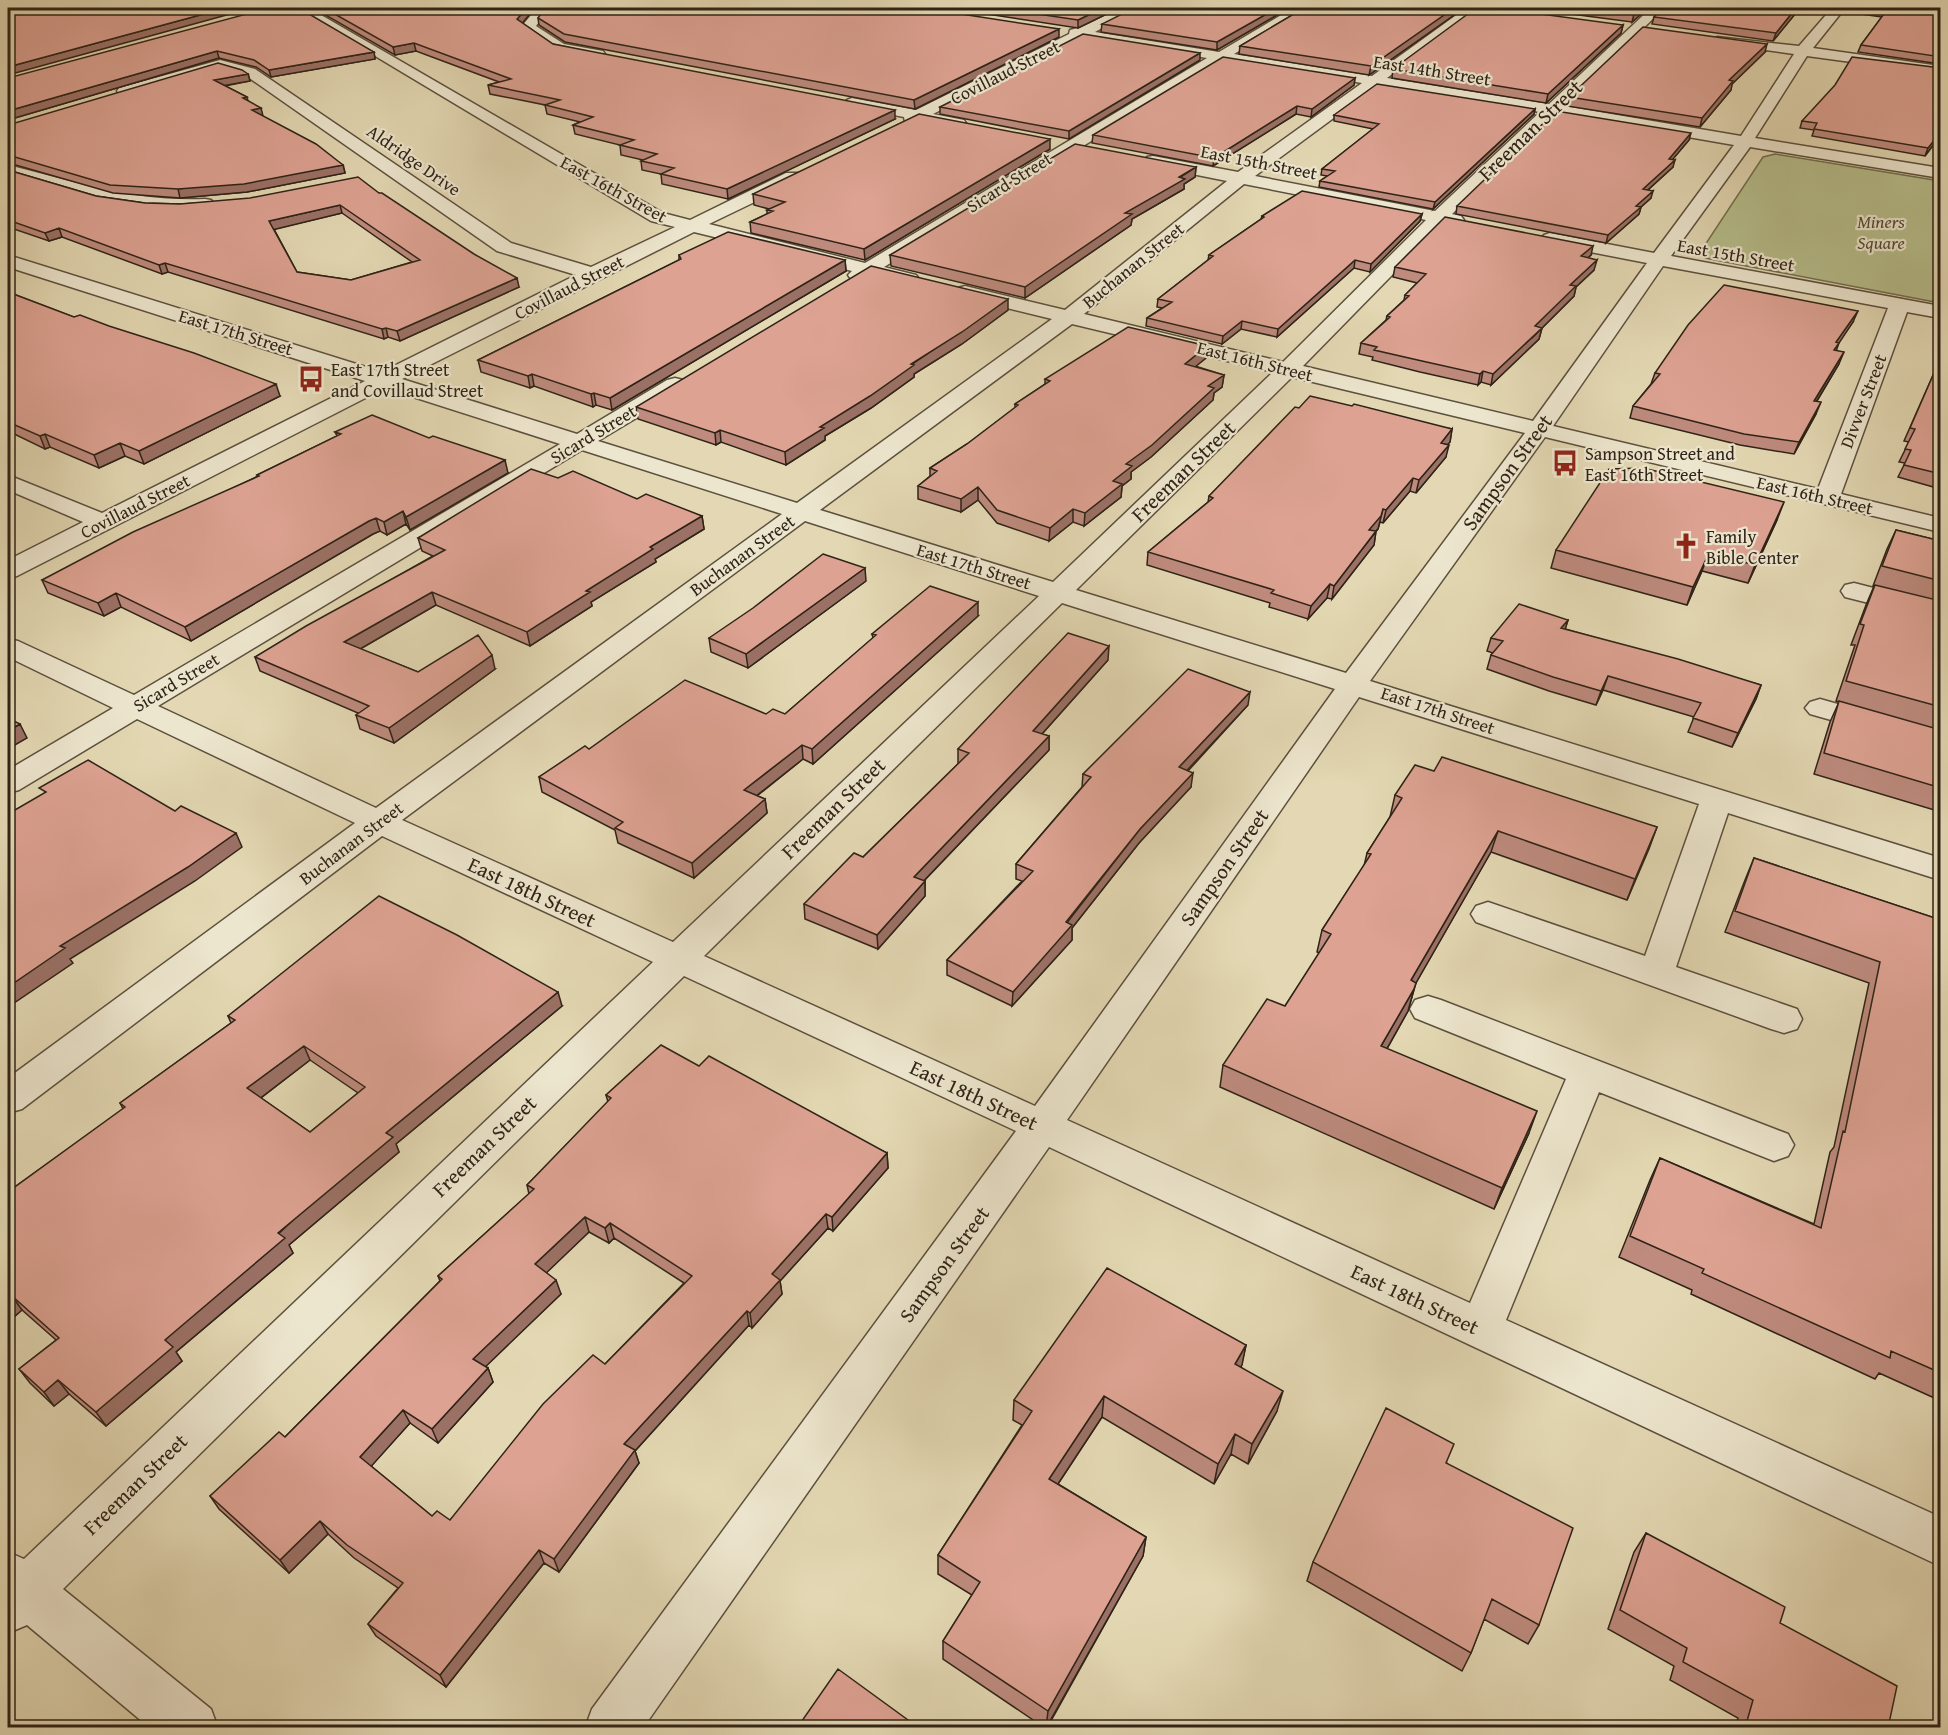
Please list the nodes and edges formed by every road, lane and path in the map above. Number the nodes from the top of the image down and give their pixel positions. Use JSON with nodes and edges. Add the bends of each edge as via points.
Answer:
{"nodes":[{"id":1,"x":301,"y":8,"type":"edge"},
{"id":2,"x":543,"y":8,"type":"edge"},
{"id":3,"x":1132,"y":8,"type":"edge"},
{"id":4,"x":1301,"y":8,"type":"edge"},
{"id":5,"x":1474,"y":8,"type":"edge"},
{"id":6,"x":1839,"y":8,"type":"edge"},
{"id":7,"x":1644,"y":24,"type":"edge"},
{"id":8,"x":1056,"y":30,"type":"edge"},
{"id":9,"x":1079,"y":34,"type":"junction"},
{"id":10,"x":1704,"y":38,"type":"edge"},
{"id":11,"x":1803,"y":51,"type":"junction"},
{"id":12,"x":1219,"y":56,"type":"junction"},
{"id":13,"x":618,"y":58,"type":"edge"},
{"id":14,"x":1941,"y":70,"type":"edge"},
{"id":15,"x":1374,"y":81,"type":"junction"},
{"id":16,"x":105,"y":97,"type":"edge"},
{"id":17,"x":838,"y":100,"type":"edge"},
{"id":18,"x":1552,"y":109,"type":"junction"},
{"id":19,"x":916,"y":117,"type":"junction"},
{"id":20,"x":972,"y":126,"type":"edge"},
{"id":21,"x":885,"y":132,"type":"edge"},
{"id":22,"x":1048,"y":141,"type":"edge"},
{"id":23,"x":1744,"y":142,"type":"junction"},
{"id":24,"x":1070,"y":145,"type":"junction"},
{"id":25,"x":1093,"y":149,"type":"edge"},
{"id":26,"x":1138,"y":158,"type":"edge"},
{"id":27,"x":813,"y":167,"type":"edge"},
{"id":28,"x":8,"y":170,"type":"edge"},
{"id":29,"x":395,"y":170,"type":"junction"},
{"id":30,"x":1941,"y":173,"type":"edge"},
{"id":31,"x":372,"y":175,"type":"dead end"},
{"id":32,"x":1241,"y":178,"type":"junction"},
{"id":33,"x":224,"y":202,"type":"edge"},
{"id":34,"x":1440,"y":216,"type":"junction"},
{"id":35,"x":1473,"y":223,"type":"edge"},
{"id":36,"x":689,"y":226,"type":"junction"},
{"id":37,"x":1528,"y":234,"type":"edge"},
{"id":38,"x":1658,"y":260,"type":"junction"},
{"id":39,"x":8,"y":261,"type":"edge"},
{"id":40,"x":868,"y":269,"type":"junction"},
{"id":41,"x":593,"y":274,"type":"junction"},
{"id":42,"x":924,"y":283,"type":"edge"},
{"id":43,"x":838,"y":287,"type":"edge"},
{"id":44,"x":947,"y":288,"type":"edge"},
{"id":45,"x":1900,"y":304,"type":"junction"},
{"id":46,"x":1941,"y":312,"type":"edge"},
{"id":47,"x":1068,"y":317,"type":"junction"},
{"id":48,"x":1288,"y":369,"type":"junction"},
{"id":49,"x":688,"y":377,"type":"edge"},
{"id":50,"x":387,"y":380,"type":"junction"},
{"id":51,"x":1539,"y":429,"type":"junction"},
{"id":52,"x":580,"y":442,"type":"junction"},
{"id":53,"x":8,"y":482,"type":"edge"},
{"id":54,"x":1827,"y":498,"type":"junction"},
{"id":55,"x":800,"y":512,"type":"junction"},
{"id":56,"x":103,"y":522,"type":"junction"},
{"id":57,"x":1941,"y":525,"type":"edge"},
{"id":58,"x":8,"y":570,"type":"edge"},
{"id":59,"x":1854,"y":591,"type":"dead end"},
{"id":60,"x":1058,"y":592,"type":"junction"},
{"id":61,"x":1941,"y":613,"type":"edge"},
{"id":62,"x":8,"y":647,"type":"edge"},
{"id":63,"x":1353,"y":684,"type":"junction"},
{"id":64,"x":134,"y":707,"type":"junction"},
{"id":65,"x":1820,"y":708,"type":"dead end"},
{"id":66,"x":1941,"y":742,"type":"edge"},
{"id":67,"x":8,"y":783,"type":"edge"},
{"id":68,"x":1717,"y":798,"type":"junction"},
{"id":69,"x":379,"y":822,"type":"junction"},
{"id":70,"x":1941,"y":869,"type":"edge"},
{"id":71,"x":1488,"y":914,"type":"dead end"},
{"id":72,"x":678,"y":959,"type":"junction"},
{"id":73,"x":1656,"y":973,"type":"junction"},
{"id":74,"x":1428,"y":1009,"type":"dead end"},
{"id":75,"x":1784,"y":1019,"type":"dead end"},
{"id":76,"x":1588,"y":1072,"type":"junction"},
{"id":77,"x":8,"y":1098,"type":"edge"},
{"id":78,"x":1042,"y":1126,"type":"junction"},
{"id":79,"x":1774,"y":1145,"type":"dead end"},
{"id":80,"x":1481,"y":1329,"type":"junction"},
{"id":81,"x":1941,"y":1542,"type":"edge"},
{"id":82,"x":13,"y":1592,"type":"edge"},
{"id":83,"x":192,"y":1728,"type":"edge"},
{"id":84,"x":611,"y":1728,"type":"edge"}],
"edges":[{"from":1,"to":36,"type":"street","name":"East 16th Street","via":[[657,217]]},
{"from":2,"to":13,"type":"street","via":[[528,27],[560,47]]},
{"from":3,"to":9,"type":"street","name":"Covillaud Street"},
{"from":4,"to":12,"type":"street","name":"Sicard Street"},
{"from":5,"to":15,"type":"street","name":"Buchanan Street"},
{"from":6,"to":11,"type":"street","name":"Sampson Street"},
{"from":7,"to":18,"type":"street","name":"Freeman Street"},
{"from":8,"to":9,"type":"street","name":"East 14th Street"},
{"from":9,"to":12,"type":"street","name":"East 14th Street"},
{"from":9,"to":19,"type":"street","name":"Covillaud Street"},
{"from":10,"to":11,"type":"street"},
{"from":11,"to":14,"type":"street"},
{"from":11,"to":23,"type":"street","name":"Sampson Street"},
{"from":12,"to":15,"type":"street","name":"East 14th Street"},
{"from":12,"to":24,"type":"street","name":"Sicard Street"},
{"from":15,"to":18,"type":"street","name":"East 14th Street"},
{"from":15,"to":32,"type":"street","name":"Buchanan Street"},
{"from":16,"to":29,"type":"street","name":"Aldridge Drive","via":[[220,64],[250,72]]},
{"from":17,"to":19,"type":"street"},
{"from":18,"to":23,"type":"street","name":"East 14th Street"},
{"from":18,"to":34,"type":"street","name":"Freeman Street"},
{"from":19,"to":20,"type":"street"},
{"from":19,"to":21,"type":"street","name":"Covillaud Street"},
{"from":22,"to":24,"type":"street"},
{"from":23,"to":30,"type":"street","name":"East 14th Street"},
{"from":23,"to":38,"type":"street","name":"Sampson Street"},
{"from":24,"to":25,"type":"street"},
{"from":24,"to":40,"type":"street","name":"Sicard Street"},
{"from":26,"to":32,"type":"street","name":"East 15th Street"},
{"from":27,"to":36,"type":"street","name":"Covillaud Street"},
{"from":28,"to":33,"type":"street","via":[[114,200],[189,206]]},
{"from":29,"to":31,"type":"street"},
{"from":29,"to":41,"type":"street","name":"Aldridge Drive","via":[[504,247]]},
{"from":32,"to":34,"type":"street","name":"East 15th Street"},
{"from":32,"to":47,"type":"street","name":"Buchanan Street"},
{"from":34,"to":35,"type":"street","name":"East 15th Street"},
{"from":34,"to":48,"type":"street","name":"Freeman Street"},
{"from":36,"to":40,"type":"street","name":"East 16th Street"},
{"from":36,"to":41,"type":"street","name":"Covillaud Street"},
{"from":37,"to":38,"type":"street","name":"East 15th Street"},
{"from":38,"to":45,"type":"street","name":"East 15th Street"},
{"from":38,"to":51,"type":"street","name":"Sampson Street"},
{"from":39,"to":50,"type":"street","name":"East 17th Street"},
{"from":40,"to":42,"type":"street","name":"East 16th Street"},
{"from":40,"to":43,"type":"street","name":"Sicard Street"},
{"from":41,"to":50,"type":"street","name":"Covillaud Street"},
{"from":44,"to":47,"type":"street","name":"East 16th Street"},
{"from":45,"to":46,"type":"street","name":"East 15th Street"},
{"from":45,"to":54,"type":"street","name":"Divver Street"},
{"from":47,"to":48,"type":"street","name":"East 16th Street"},
{"from":47,"to":55,"type":"street","name":"Buchanan Street"},
{"from":48,"to":51,"type":"street","name":"East 16th Street"},
{"from":48,"to":60,"type":"street","name":"Freeman Street"},
{"from":49,"to":52,"type":"street","name":"Sicard Street"},
{"from":50,"to":52,"type":"street","name":"East 17th Street"},
{"from":50,"to":56,"type":"street","name":"Covillaud Street"},
{"from":51,"to":54,"type":"street","name":"East 16th Street"},
{"from":51,"to":63,"type":"street","name":"Sampson Street"},
{"from":52,"to":55,"type":"street","name":"East 17th Street"},
{"from":52,"to":64,"type":"street","name":"Sicard Street"},
{"from":53,"to":56,"type":"street"},
{"from":54,"to":57,"type":"street","name":"East 16th Street"},
{"from":55,"to":60,"type":"street","name":"East 17th Street"},
{"from":55,"to":69,"type":"street","name":"Buchanan Street"},
{"from":56,"to":58,"type":"street","name":"Covillaud Street"},
{"from":59,"to":61,"type":"street"},
{"from":60,"to":63,"type":"street","name":"East 17th Street"},
{"from":60,"to":72,"type":"street","name":"Freeman Street"},
{"from":62,"to":64,"type":"street","name":"East 18th Street"},
{"from":63,"to":68,"type":"street","name":"East 17th Street"},
{"from":63,"to":78,"type":"street","name":"Sampson Street"},
{"from":64,"to":67,"type":"street","name":"Sicard Street"},
{"from":64,"to":69,"type":"street","name":"East 18th Street"},
{"from":65,"to":66,"type":"street"},
{"from":68,"to":70,"type":"street","name":"East 17th Street"},
{"from":68,"to":73,"type":"street"},
{"from":69,"to":72,"type":"street","name":"East 18th Street"},
{"from":69,"to":77,"type":"street","name":"Buchanan Street"},
{"from":71,"to":73,"type":"street"},
{"from":72,"to":78,"type":"street","name":"East 18th Street"},
{"from":72,"to":82,"type":"street","name":"Freeman Street"},
{"from":73,"to":75,"type":"street"},
{"from":74,"to":76,"type":"street"},
{"from":76,"to":79,"type":"street"},
{"from":76,"to":80,"type":"street"},
{"from":78,"to":80,"type":"street","name":"East 18th Street"},
{"from":78,"to":84,"type":"street","name":"Sampson Street"},
{"from":80,"to":81,"type":"street","name":"East 18th Street"},
{"from":82,"to":83,"type":"street"}]}
